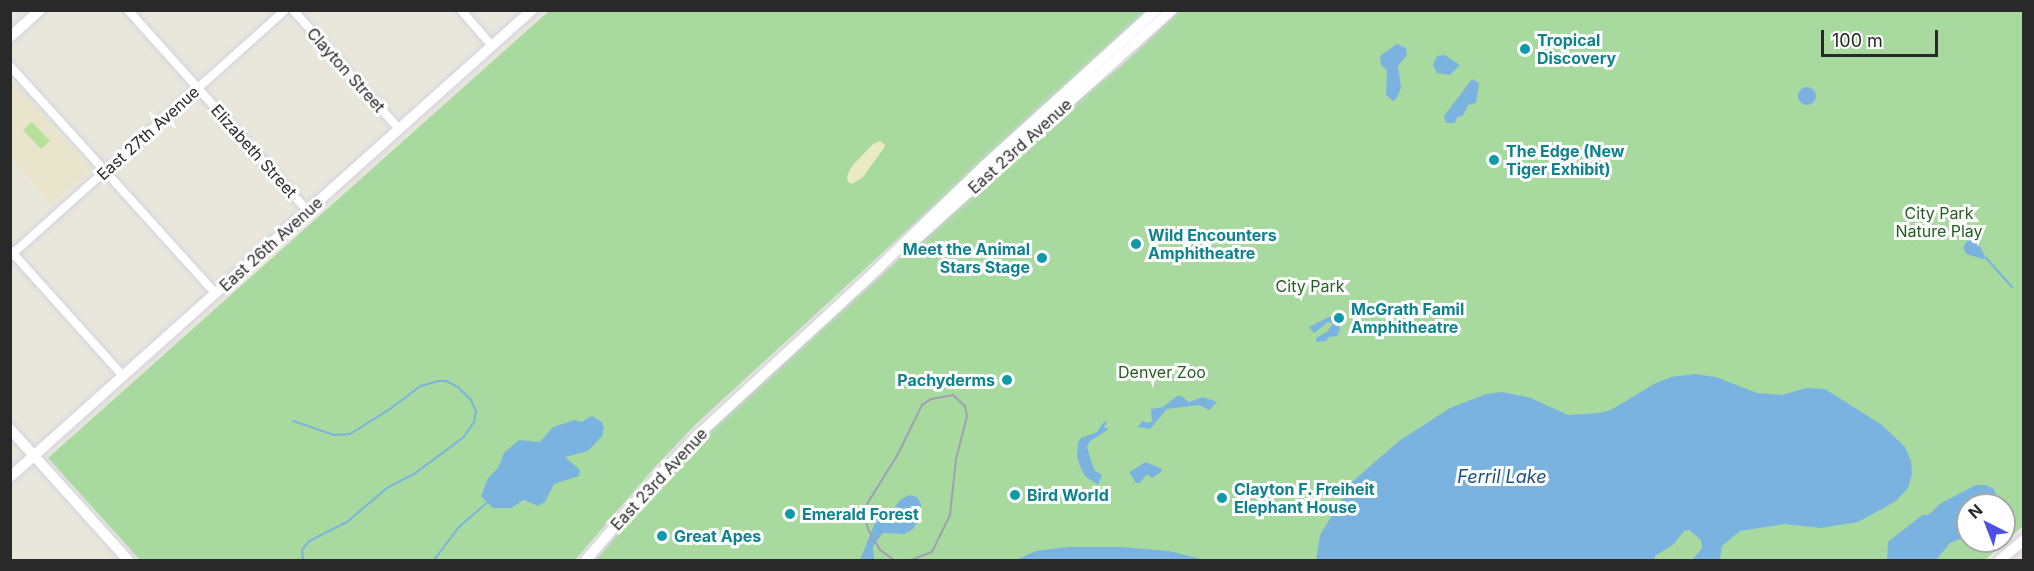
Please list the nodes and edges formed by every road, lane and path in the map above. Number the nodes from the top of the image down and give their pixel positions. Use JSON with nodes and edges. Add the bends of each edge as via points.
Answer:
{"nodes":[{"id":1,"x":40,"y":10,"type":"edge"},
{"id":2,"x":128,"y":10,"type":"edge"},
{"id":3,"x":285,"y":10,"type":"edge"},
{"id":4,"x":292,"y":10,"type":"edge"},
{"id":5,"x":460,"y":10,"type":"edge"},
{"id":6,"x":532,"y":10,"type":"edge"},
{"id":7,"x":1156,"y":10,"type":"edge"},
{"id":8,"x":1172,"y":10,"type":"edge"},
{"id":9,"x":10,"y":37,"type":"edge"},
{"id":10,"x":492,"y":46,"type":"junction"},
{"id":11,"x":10,"y":66,"type":"edge"},
{"id":12,"x":198,"y":88,"type":"junction"},
{"id":13,"x":399,"y":129,"type":"junction"},
{"id":14,"x":106,"y":171,"type":"junction"},
{"id":15,"x":308,"y":211,"type":"junction"},
{"id":16,"x":12,"y":254,"type":"edge"},
{"id":17,"x":867,"y":279,"type":"junction"},
{"id":18,"x":215,"y":294,"type":"junction"},
{"id":19,"x":123,"y":376,"type":"junction"},
{"id":20,"x":10,"y":429,"type":"edge"},
{"id":21,"x":34,"y":456,"type":"junction"},
{"id":22,"x":10,"y":477,"type":"edge"},
{"id":23,"x":2024,"y":540,"type":"edge"},
{"id":24,"x":128,"y":561,"type":"edge"},
{"id":25,"x":586,"y":561,"type":"edge"},
{"id":26,"x":2000,"y":561,"type":"edge"}],
"edges":[{"from":1,"to":9,"type":"main road"},
{"from":2,"to":12,"type":"street","name":"Elizabeth Street"},
{"from":3,"to":12,"type":"street","name":"East 27th Avenue"},
{"from":4,"to":13,"type":"street","name":"Clayton Street"},
{"from":5,"to":10,"type":"street"},
{"from":6,"to":10,"type":"main road","name":"East 26th Avenue"},
{"from":7,"to":17,"type":"main road","name":"East 23rd Avenue","via":[[985,165]]},
{"from":8,"to":17,"type":"main road","name":"East 23rd Avenue"},
{"from":10,"to":13,"type":"main road","name":"East 26th Avenue"},
{"from":11,"to":14,"type":"street"},
{"from":12,"to":14,"type":"street","name":"East 27th Avenue"},
{"from":12,"to":15,"type":"street","name":"Elizabeth Street"},
{"from":13,"to":15,"type":"main road","name":"East 26th Avenue"},
{"from":14,"to":16,"type":"street","name":"East 27th Avenue"},
{"from":14,"to":18,"type":"street"},
{"from":15,"to":18,"type":"main road","name":"East 26th Avenue"},
{"from":16,"to":19,"type":"street"},
{"from":17,"to":25,"type":"main road","name":"East 23rd Avenue","via":[[691,442]]},
{"from":18,"to":19,"type":"main road","name":"East 26th Avenue"},
{"from":19,"to":21,"type":"main road","name":"East 26th Avenue"},
{"from":20,"to":21,"type":"main road"},
{"from":21,"to":22,"type":"main road","name":"East 26th Avenue"},
{"from":21,"to":24,"type":"main road"},
{"from":23,"to":26,"type":"main road"}]}
